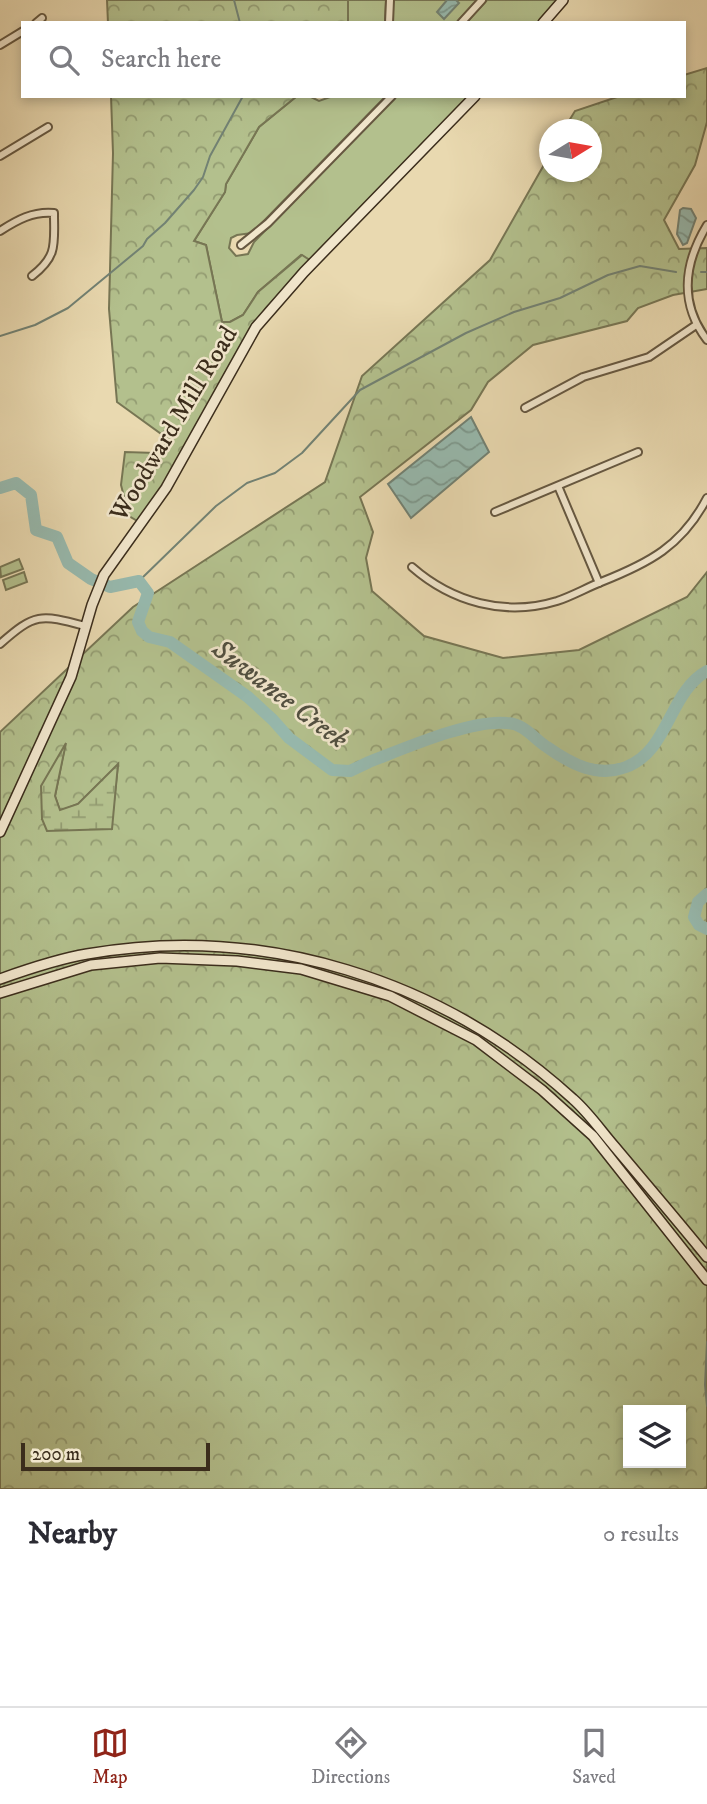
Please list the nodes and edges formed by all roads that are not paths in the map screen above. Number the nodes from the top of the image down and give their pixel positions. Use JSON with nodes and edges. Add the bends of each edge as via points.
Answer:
{"nodes":[{"id":1,"x":390,"y":0,"type":"edge"},
{"id":2,"x":482,"y":0,"type":"edge"},
{"id":3,"x":563,"y":0,"type":"edge"},
{"id":4,"x":389,"y":21,"type":"edge"},
{"id":5,"x":463,"y":21,"type":"edge"},
{"id":6,"x":545,"y":21,"type":"edge"},
{"id":7,"x":21,"y":32,"type":"edge"},
{"id":8,"x":0,"y":46,"type":"edge"},
{"id":9,"x":390,"y":98,"type":"edge"},
{"id":10,"x":473,"y":98,"type":"edge"},
{"id":11,"x":48,"y":127,"type":"dead end"},
{"id":12,"x":0,"y":156,"type":"edge"},
{"id":13,"x":707,"y":225,"type":"edge"},
{"id":14,"x":0,"y":231,"type":"edge"},
{"id":15,"x":241,"y":246,"type":"dead end"},
{"id":16,"x":32,"y":276,"type":"dead end"},
{"id":17,"x":696,"y":325,"type":"junction"},
{"id":18,"x":707,"y":340,"type":"edge"},
{"id":19,"x":525,"y":408,"type":"dead end"},
{"id":20,"x":638,"y":452,"type":"dead end"},
{"id":21,"x":558,"y":485,"type":"junction"},
{"id":22,"x":707,"y":498,"type":"edge"},
{"id":23,"x":495,"y":512,"type":"dead end"},
{"id":24,"x":412,"y":567,"type":"dead end"},
{"id":25,"x":599,"y":583,"type":"junction"},
{"id":26,"x":85,"y":626,"type":"junction"},
{"id":27,"x":0,"y":644,"type":"edge"},
{"id":28,"x":0,"y":832,"type":"edge"},
{"id":29,"x":0,"y":976,"type":"edge"},
{"id":30,"x":2,"y":993,"type":"edge"},
{"id":31,"x":707,"y":1258,"type":"edge"},
{"id":32,"x":707,"y":1280,"type":"edge"}],
"edges":[{"from":1,"to":4,"type":"street"},
{"from":2,"to":5,"type":"street"},
{"from":3,"to":6,"type":"main road"},
{"from":7,"to":8,"type":"street"},
{"from":9,"to":15,"type":"street"},
{"from":10,"to":26,"type":"main road","name":"Woodward Mill Road","via":[[263,317],[166,488],[104,575]]},
{"from":11,"to":12,"type":"street"},
{"from":13,"to":17,"type":"street","via":[[693,249],[688,271]]},
{"from":14,"to":16,"type":"street","via":[[31,215],[54,213],[54,243],[47,264]]},
{"from":17,"to":18,"type":"street"},
{"from":17,"to":19,"type":"street","via":[[649,357],[583,377]]},
{"from":20,"to":21,"type":"street"},
{"from":21,"to":23,"type":"street"},
{"from":21,"to":25,"type":"street"},
{"from":22,"to":25,"type":"street","via":[[688,528],[665,551]]},
{"from":24,"to":25,"type":"street","via":[[456,596],[506,607],[547,603]]},
{"from":26,"to":27,"type":"street","via":[[38,618],[24,623]]},
{"from":26,"to":28,"type":"main road","name":"Woodward Mill Road","via":[[71,677]]},
{"from":29,"to":31,"type":"main road","via":[[86,954],[160,945],[230,947],[303,957],[378,978],[449,1010],[515,1051],[575,1100]]},
{"from":30,"to":32,"type":"main road","via":[[91,965],[160,958],[301,969],[390,996],[476,1040],[542,1090],[593,1136]]}]}
